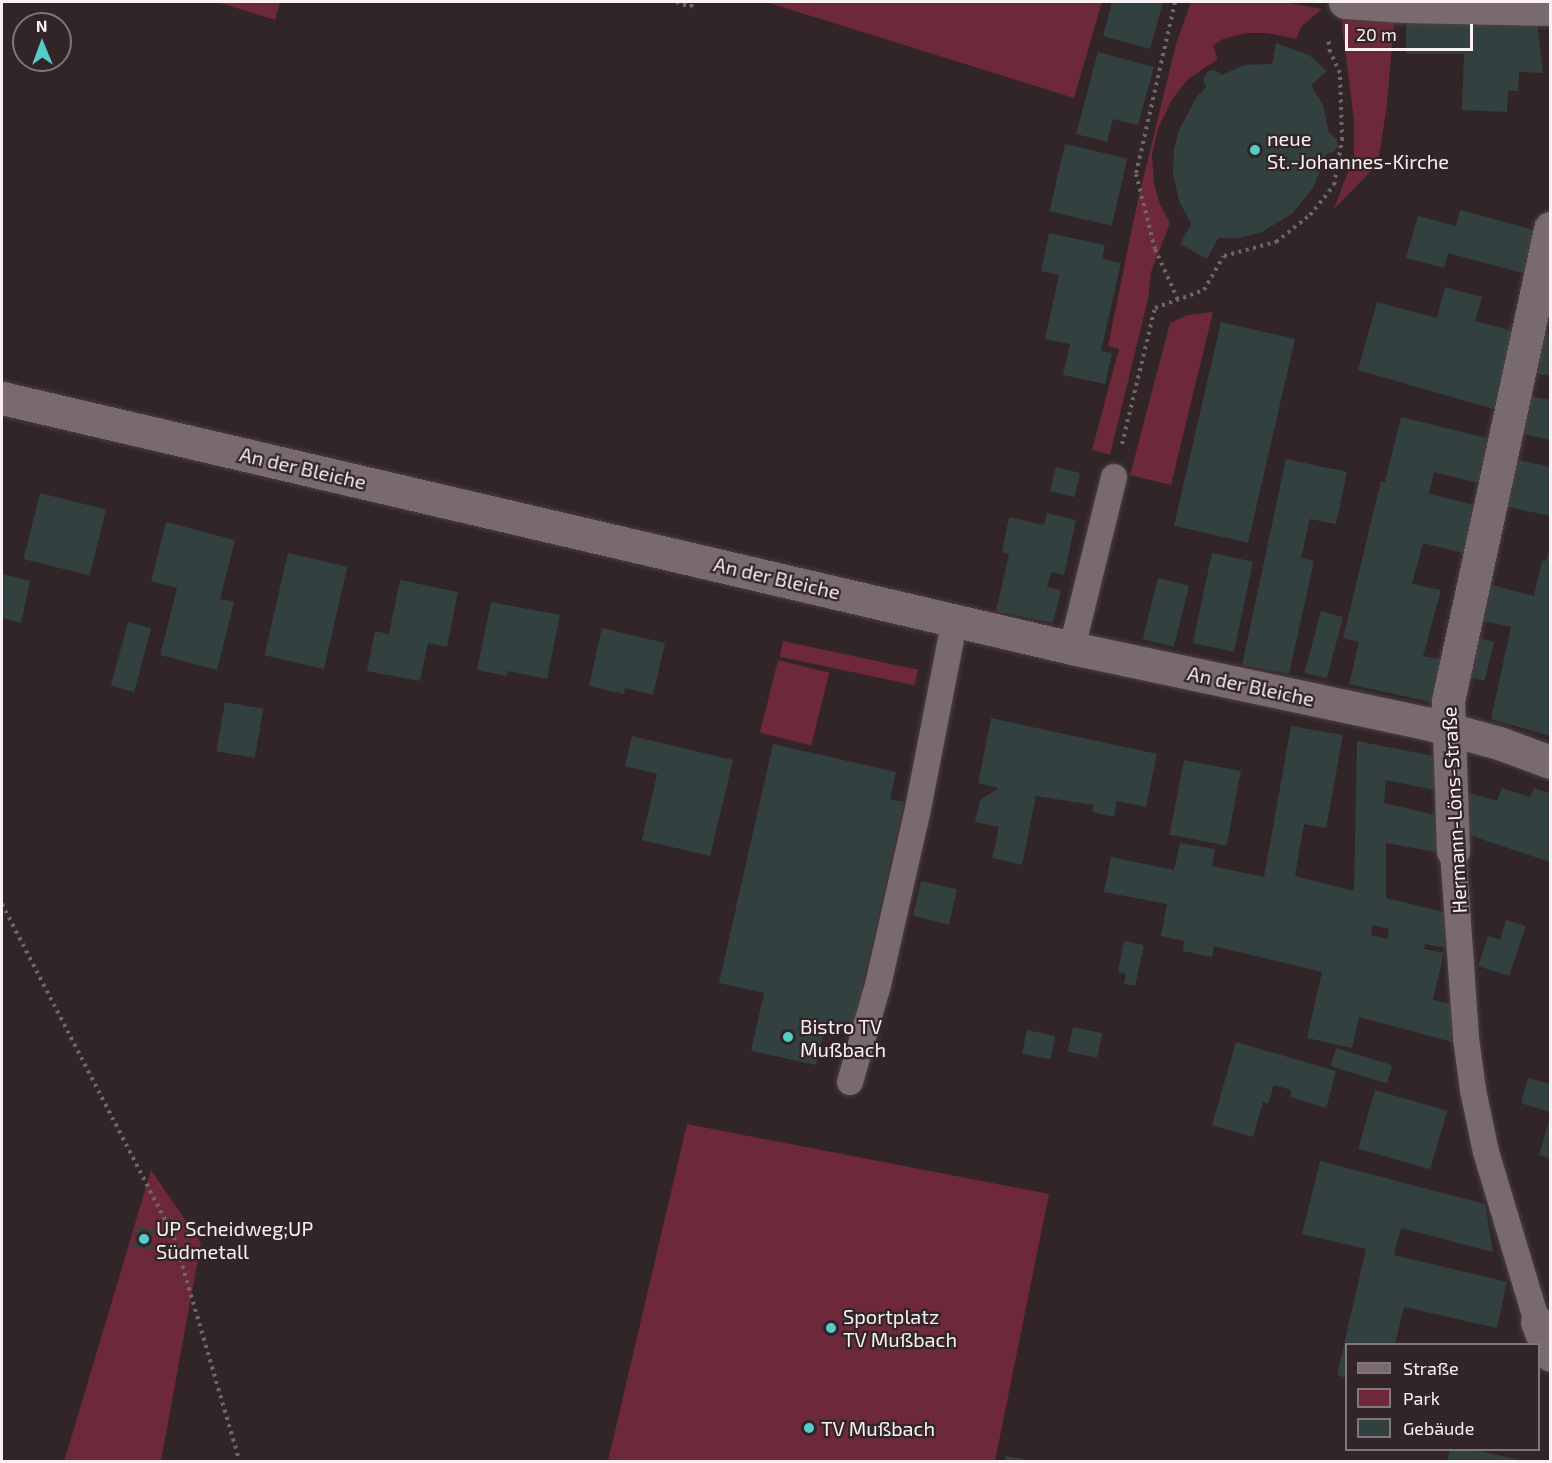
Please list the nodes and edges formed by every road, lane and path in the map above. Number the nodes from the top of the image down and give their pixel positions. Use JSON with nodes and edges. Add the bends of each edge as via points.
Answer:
{"nodes":[{"id":1,"x":675,"y":2,"type":"edge"},
{"id":2,"x":693,"y":2,"type":"edge"},
{"id":3,"x":1175,"y":2,"type":"edge"},
{"id":4,"x":1345,"y":2,"type":"edge"},
{"id":5,"x":1550,"y":2,"type":"edge"},
{"id":6,"x":1550,"y":11,"type":"edge"},
{"id":7,"x":1327,"y":30,"type":"dead end"},
{"id":8,"x":1551,"y":228,"type":"edge"},
{"id":9,"x":1178,"y":300,"type":"junction"},
{"id":10,"x":2,"y":398,"type":"edge"},
{"id":11,"x":1114,"y":477,"type":"joint"},
{"id":12,"x":955,"y":619,"type":"junction"},
{"id":13,"x":1072,"y":648,"type":"junction"},
{"id":14,"x":1447,"y":728,"type":"junction"},
{"id":15,"x":1551,"y":762,"type":"edge"},
{"id":16,"x":1454,"y":851,"type":"joint"},
{"id":17,"x":2,"y":904,"type":"edge"},
{"id":18,"x":850,"y":1083,"type":"dead end"},
{"id":19,"x":1537,"y":1322,"type":"joint"},
{"id":20,"x":1551,"y":1354,"type":"edge"},
{"id":21,"x":240,"y":1461,"type":"edge"}],
"edges":[{"from":1,"to":2,"type":"path","via":[[691,6]]},
{"from":3,"to":9,"type":"path","via":[[1136,174],[1155,249]]},
{"from":4,"to":6,"type":"main road"},
{"from":5,"to":6,"type":"main road"},
{"from":7,"to":9,"type":"path","via":[[1330,52],[1340,73],[1342,140],[1334,185],[1310,215],[1276,242],[1224,256],[1204,290]]},
{"from":8,"to":14,"type":"main road","name":"Hermann-Löns-Straße","via":[[1451,682]]},
{"from":9,"to":11,"type":"path","via":[[1155,308]]},
{"from":10,"to":12,"type":"main road","name":"An der Bleiche"},
{"from":11,"to":13,"type":"lane"},
{"from":12,"to":13,"type":"main road","name":"An der Bleiche"},
{"from":12,"to":18,"type":"lane","via":[[917,814],[878,985]]},
{"from":13,"to":14,"type":"main road","name":"An der Bleiche"},
{"from":14,"to":15,"type":"main road","name":"An der Bleiche"},
{"from":14,"to":16,"type":"main road","name":"Hermann-Löns-Straße"},
{"from":16,"to":19,"type":"lane","name":"Hermann-Löns-Straße","via":[[1473,1090],[1486,1152]]},
{"from":17,"to":21,"type":"path","via":[[174,1236]]},
{"from":19,"to":20,"type":"main road","name":"Hermann-Löns-Straße"}]}
